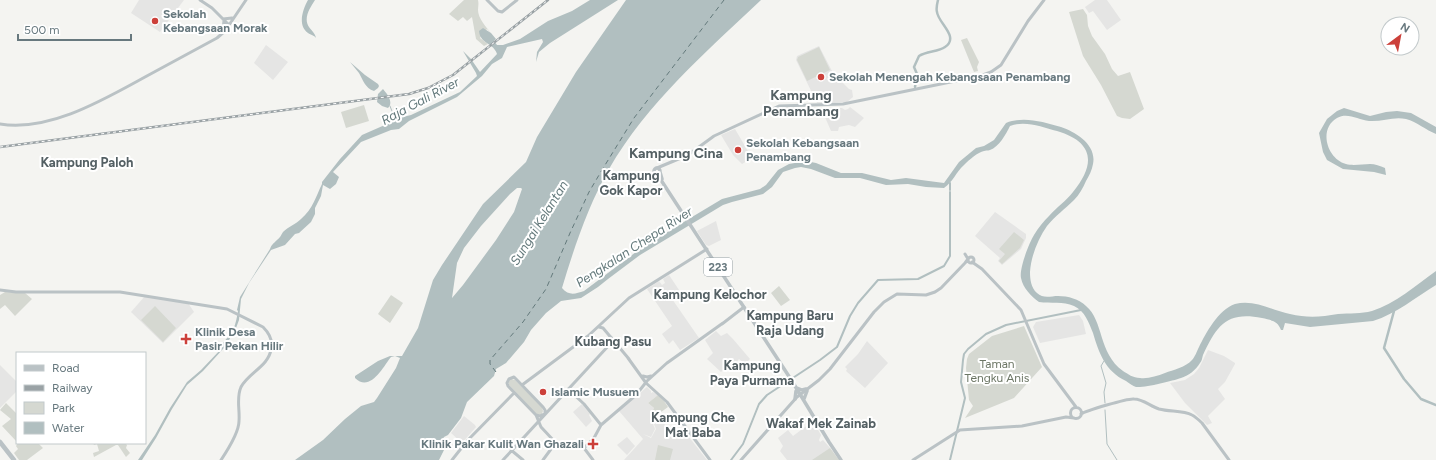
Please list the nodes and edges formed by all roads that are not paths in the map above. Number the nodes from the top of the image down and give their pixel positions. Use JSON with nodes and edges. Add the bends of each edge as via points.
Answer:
{"nodes":[{"id":1,"x":200,"y":0,"type":"edge"},
{"id":2,"x":245,"y":0,"type":"edge"},
{"id":3,"x":487,"y":0,"type":"edge"},
{"id":4,"x":518,"y":0,"type":"edge"},
{"id":5,"x":1044,"y":0,"type":"edge"},
{"id":6,"x":232,"y":18,"type":"junction"},
{"id":7,"x":223,"y":19,"type":"junction"},
{"id":8,"x":229,"y":24,"type":"junction"},
{"id":9,"x":223,"y":29,"type":"junction"},
{"id":10,"x":209,"y":42,"type":"junction"},
{"id":11,"x":0,"y":124,"type":"edge"},
{"id":12,"x":659,"y":170,"type":"junction"},
{"id":13,"x":669,"y":192,"type":"junction"},
{"id":14,"x":707,"y":249,"type":"junction"},
{"id":15,"x":0,"y":290,"type":"edge"},
{"id":16,"x":741,"y":302,"type":"junction"},
{"id":17,"x":747,"y":303,"type":"dead end"},
{"id":18,"x":745,"y":308,"type":"junction"},
{"id":19,"x":605,"y":321,"type":"junction"},
{"id":20,"x":598,"y":327,"type":"junction"},
{"id":21,"x":603,"y":328,"type":"junction"},
{"id":22,"x":611,"y":337,"type":"junction"},
{"id":23,"x":611,"y":343,"type":"junction"},
{"id":24,"x":616,"y":343,"type":"junction"},
{"id":25,"x":646,"y":381,"type":"junction"},
{"id":26,"x":794,"y":384,"type":"junction"},
{"id":27,"x":522,"y":385,"type":"junction"},
{"id":28,"x":568,"y":389,"type":"junction"},
{"id":29,"x":807,"y":390,"type":"junction"},
{"id":30,"x":514,"y":393,"type":"junction"},
{"id":31,"x":1066,"y":396,"type":"junction"},
{"id":32,"x":802,"y":397,"type":"junction"},
{"id":33,"x":794,"y":400,"type":"junction"},
{"id":34,"x":1078,"y":408,"type":"junction"},
{"id":35,"x":1093,"y":409,"type":"junction"},
{"id":36,"x":1071,"y":411,"type":"junction"},
{"id":37,"x":545,"y":414,"type":"junction"},
{"id":38,"x":1081,"y":414,"type":"junction"},
{"id":39,"x":536,"y":415,"type":"junction"},
{"id":40,"x":1074,"y":418,"type":"junction"},
{"id":41,"x":1054,"y":419,"type":"junction"},
{"id":42,"x":538,"y":422,"type":"junction"},
{"id":43,"x":535,"y":425,"type":"junction"},
{"id":44,"x":602,"y":425,"type":"junction"},
{"id":45,"x":541,"y":427,"type":"junction"},
{"id":46,"x":0,"y":442,"type":"edge"},
{"id":47,"x":0,"y":447,"type":"edge"},
{"id":48,"x":511,"y":450,"type":"junction"},
{"id":49,"x":546,"y":456,"type":"junction"},
{"id":50,"x":10,"y":460,"type":"edge"},
{"id":51,"x":14,"y":460,"type":"edge"},
{"id":52,"x":221,"y":460,"type":"edge"},
{"id":53,"x":452,"y":460,"type":"edge"},
{"id":54,"x":502,"y":460,"type":"edge"},
{"id":55,"x":523,"y":460,"type":"edge"},
{"id":56,"x":543,"y":460,"type":"edge"},
{"id":57,"x":550,"y":460,"type":"edge"},
{"id":58,"x":593,"y":460,"type":"edge"},
{"id":59,"x":710,"y":460,"type":"edge"},
{"id":60,"x":741,"y":460,"type":"edge"},
{"id":61,"x":841,"y":460,"type":"edge"},
{"id":62,"x":913,"y":460,"type":"edge"},
{"id":63,"x":1229,"y":460,"type":"edge"}],
"edges":[{"from":1,"to":7,"type":"main road"},
{"from":2,"to":6,"type":"main road"},
{"from":2,"to":8,"type":"main road"},
{"from":3,"to":4,"type":"main road","via":[[500,12]]},
{"from":5,"to":12,"type":"main road","via":[[1002,63],[990,72],[845,104],[780,106],[714,136],[688,155],[668,163]]},
{"from":6,"to":7,"type":"main road"},
{"from":6,"to":8,"type":"main road"},
{"from":7,"to":8,"type":"main road"},
{"from":7,"to":9,"type":"main road"},
{"from":8,"to":9,"type":"main road"},
{"from":8,"to":10,"type":"main road","via":[[223,33]]},
{"from":9,"to":10,"type":"main road"},
{"from":10,"to":11,"type":"main road","via":[[89,107],[25,126]]},
{"from":12,"to":13,"type":"main road","number":"223"},
{"from":12,"to":13,"type":"main road","number":"223","via":[[654,170]]},
{"from":13,"to":14,"type":"main road","number":"223"},
{"from":14,"to":16,"type":"main road","number":"223"},
{"from":14,"to":19,"type":"main road","via":[[631,297]]},
{"from":15,"to":52,"type":"main road","via":[[116,292],[223,308],[267,331],[272,349],[266,361],[240,389],[239,422]]},
{"from":16,"to":17,"type":"main road"},
{"from":16,"to":18,"type":"main road","number":"223"},
{"from":18,"to":25,"type":"main road","via":[[668,362]]},
{"from":18,"to":26,"type":"main road","number":"223"},
{"from":19,"to":20,"type":"main road"},
{"from":19,"to":21,"type":"main road"},
{"from":20,"to":21,"type":"main road"},
{"from":20,"to":27,"type":"main road"},
{"from":21,"to":22,"type":"main road"},
{"from":22,"to":23,"type":"main road"},
{"from":22,"to":24,"type":"main road"},
{"from":23,"to":24,"type":"main road"},
{"from":23,"to":28,"type":"main road"},
{"from":24,"to":25,"type":"main road"},
{"from":25,"to":44,"type":"main road","via":[[634,396]]},
{"from":25,"to":59,"type":"main road","via":[[664,398]]},
{"from":26,"to":29,"type":"main road","via":[[802,390]]},
{"from":26,"to":32,"type":"main road","number":"223"},
{"from":26,"to":33,"type":"main road"},
{"from":27,"to":30,"type":"main road","via":[[515,378],[508,380],[507,384]]},
{"from":27,"to":37,"type":"main road","via":[[544,408]]},
{"from":28,"to":37,"type":"main road"},
{"from":28,"to":44,"type":"main road"},
{"from":29,"to":31,"type":"main road","via":[[831,368],[874,312],[890,297],[897,294],[926,295],[935,292],[971,260],[1020,309],[1044,364]]},
{"from":29,"to":32,"type":"main road"},
{"from":29,"to":32,"type":"main road"},
{"from":30,"to":39,"type":"main road"},
{"from":30,"to":53,"type":"main road"},
{"from":31,"to":34,"type":"main road"},
{"from":31,"to":36,"type":"main road"},
{"from":32,"to":33,"type":"main road"},
{"from":32,"to":33,"type":"main road","via":[[801,400]]},
{"from":32,"to":61,"type":"main road"},
{"from":33,"to":60,"type":"main road"},
{"from":34,"to":35,"type":"main road"},
{"from":34,"to":36,"type":"main road"},
{"from":34,"to":38,"type":"main road"},
{"from":35,"to":38,"type":"main road"},
{"from":35,"to":63,"type":"main road","via":[[1132,398],[1162,410],[1193,415],[1202,423]]},
{"from":36,"to":40,"type":"main road"},
{"from":36,"to":41,"type":"main road"},
{"from":37,"to":39,"type":"main road"},
{"from":37,"to":42,"type":"main road"},
{"from":38,"to":40,"type":"main road","via":[[1079,418]]},
{"from":39,"to":42,"type":"main road"},
{"from":40,"to":41,"type":"main road"},
{"from":41,"to":62,"type":"main road","via":[[1022,426],[960,430]]},
{"from":42,"to":43,"type":"main road"},
{"from":42,"to":45,"type":"main road"},
{"from":43,"to":45,"type":"main road"},
{"from":43,"to":48,"type":"main road"},
{"from":44,"to":58,"type":"main road","via":[[584,449]]},
{"from":45,"to":49,"type":"main road","via":[[555,442]]},
{"from":46,"to":51,"type":"highway"},
{"from":47,"to":50,"type":"highway"},
{"from":48,"to":54,"type":"main road"},
{"from":48,"to":55,"type":"main road"},
{"from":49,"to":56,"type":"main road"},
{"from":49,"to":57,"type":"main road"}]}
